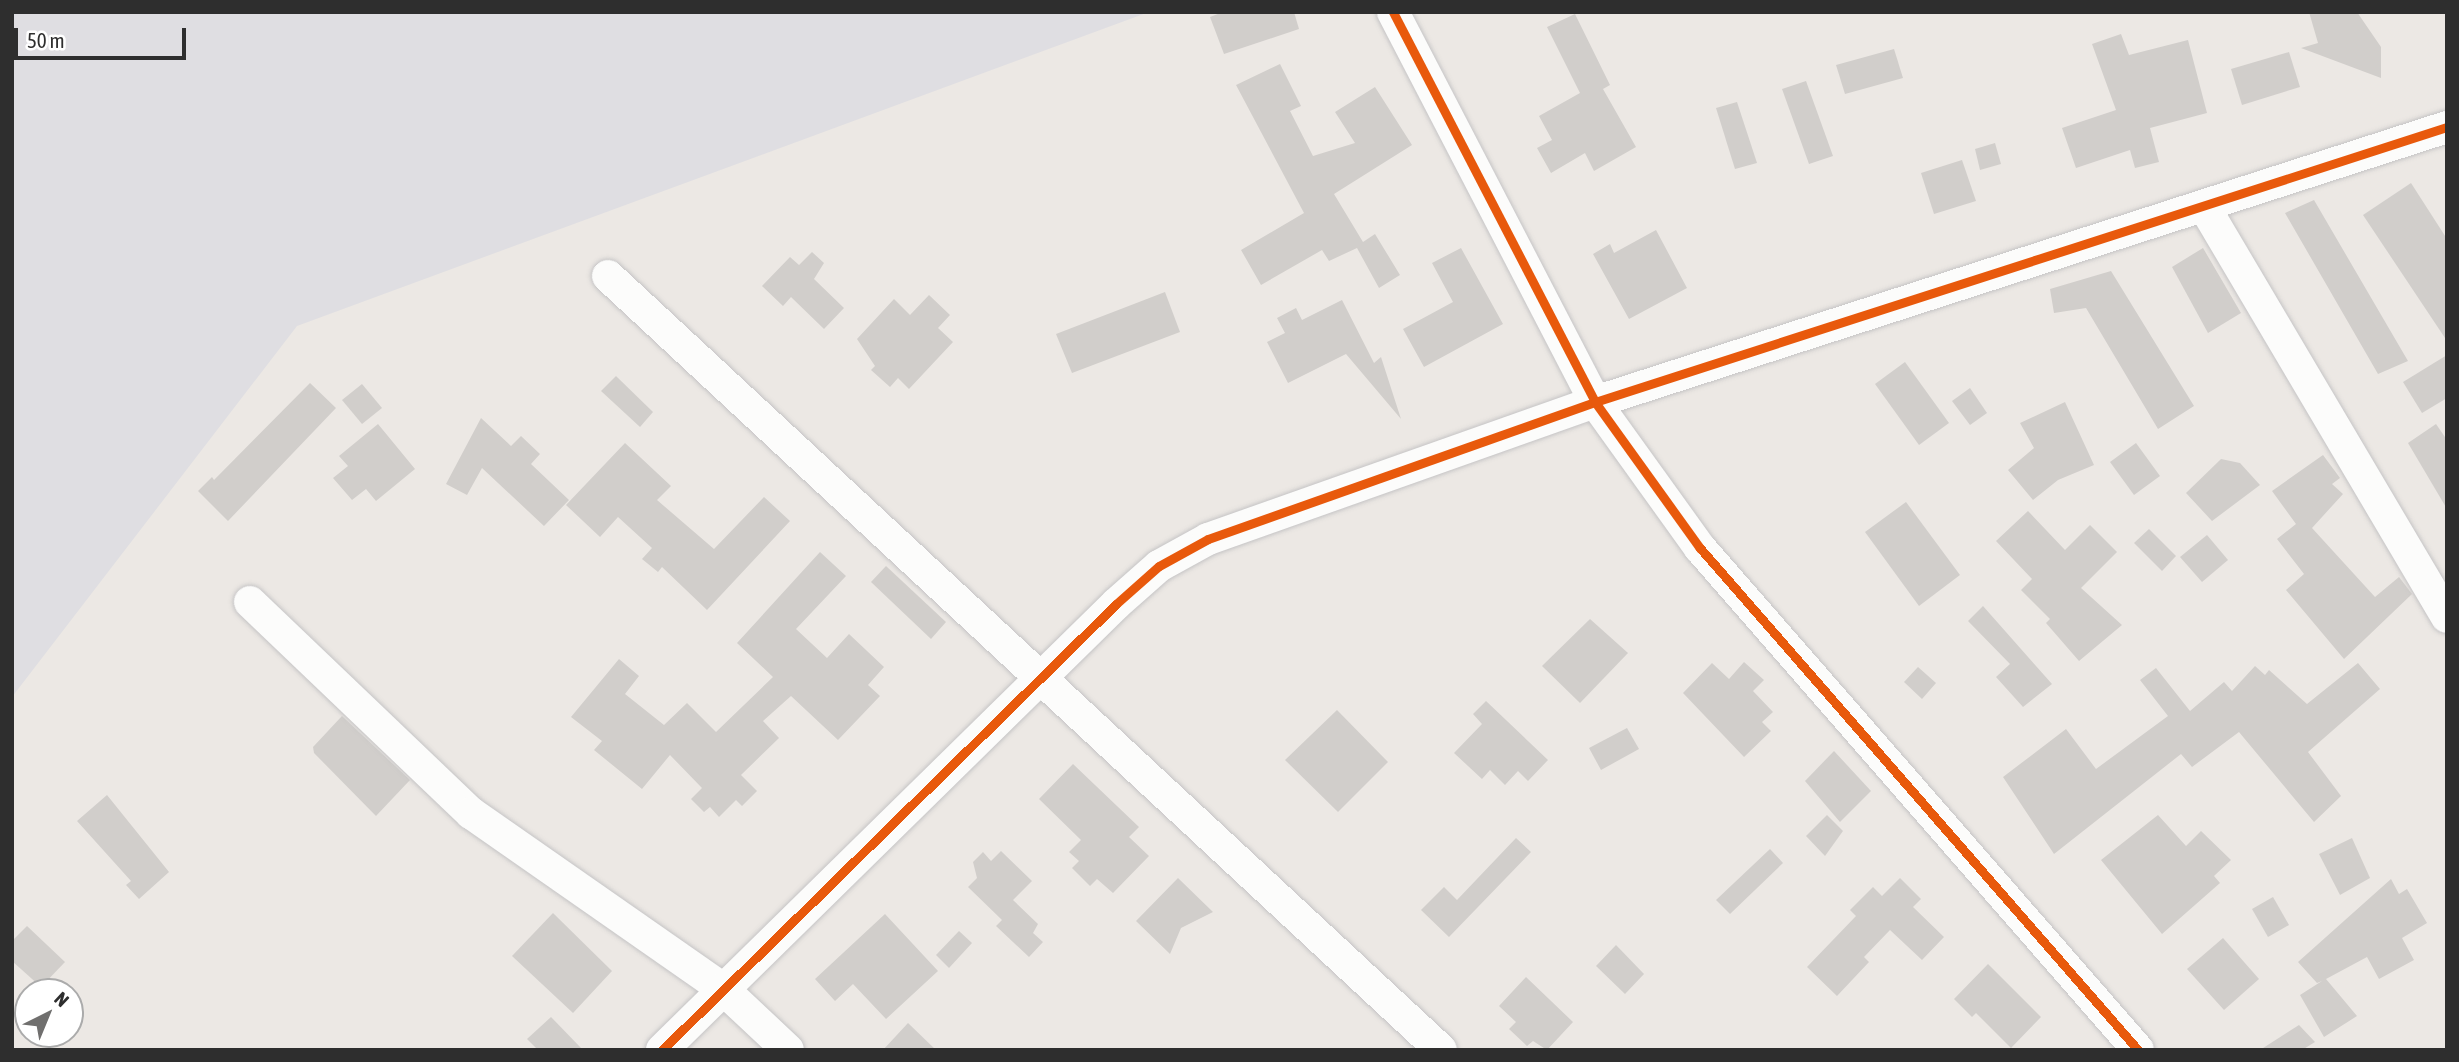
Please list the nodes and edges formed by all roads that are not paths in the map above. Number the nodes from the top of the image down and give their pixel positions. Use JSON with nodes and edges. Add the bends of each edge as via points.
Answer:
{"nodes":[{"id":1,"x":1393,"y":12,"type":"edge"},
{"id":2,"x":2447,"y":127,"type":"edge"},
{"id":3,"x":2205,"y":208,"type":"junction"},
{"id":4,"x":608,"y":275,"type":"dead end"},
{"id":5,"x":1595,"y":402,"type":"junction"},
{"id":6,"x":250,"y":601,"type":"dead end"},
{"id":7,"x":2447,"y":617,"type":"edge"},
{"id":8,"x":1042,"y":677,"type":"junction"},
{"id":9,"x":723,"y":989,"type":"junction"},
{"id":10,"x":662,"y":1050,"type":"edge"},
{"id":11,"x":788,"y":1050,"type":"edge"},
{"id":12,"x":1441,"y":1050,"type":"edge"},
{"id":13,"x":2138,"y":1050,"type":"edge"}],
"edges":[{"from":1,"to":5,"type":"street"},
{"from":2,"to":3,"type":"street"},
{"from":3,"to":5,"type":"street"},
{"from":3,"to":7,"type":"street"},
{"from":4,"to":8,"type":"street"},
{"from":5,"to":8,"type":"street","via":[[1208,539],[1159,566]]},
{"from":5,"to":13,"type":"street","via":[[1700,548]]},
{"from":6,"to":9,"type":"street","via":[[471,813]]},
{"from":8,"to":9,"type":"street"},
{"from":8,"to":12,"type":"street"},
{"from":9,"to":10,"type":"street"},
{"from":9,"to":11,"type":"street"}]}
